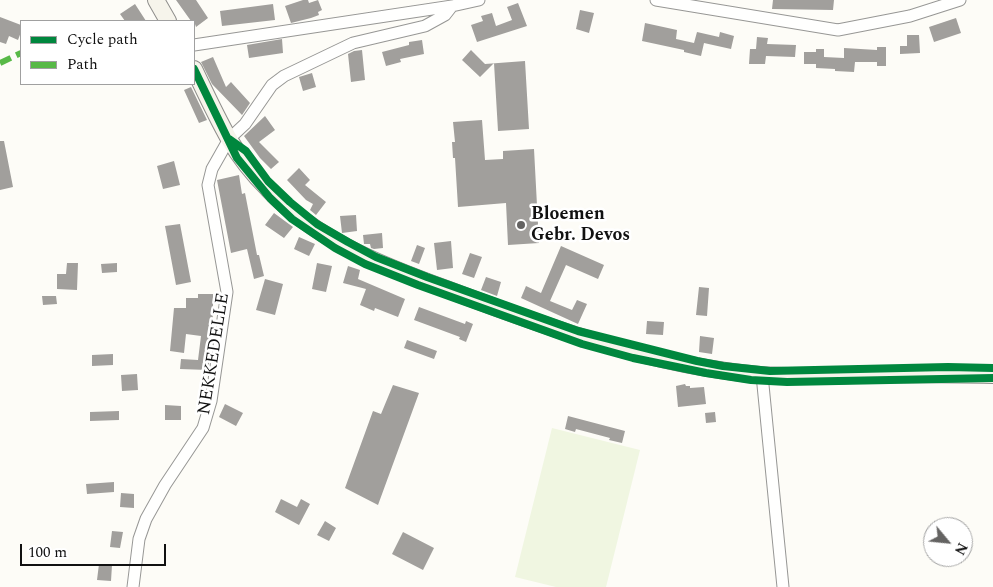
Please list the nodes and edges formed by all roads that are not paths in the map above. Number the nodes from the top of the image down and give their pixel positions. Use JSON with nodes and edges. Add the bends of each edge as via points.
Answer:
{"nodes":[{"id":1,"x":156,"y":0,"type":"edge"},
{"id":2,"x":479,"y":0,"type":"edge"},
{"id":3,"x":656,"y":0,"type":"edge"},
{"id":4,"x":960,"y":0,"type":"edge"},
{"id":5,"x":452,"y":6,"type":"junction"},
{"id":6,"x":167,"y":20,"type":"edge"},
{"id":7,"x":195,"y":45,"type":"edge"},
{"id":8,"x":195,"y":71,"type":"edge"},
{"id":9,"x":229,"y":140,"type":"junction"},
{"id":10,"x":762,"y":375,"type":"junction"},
{"id":11,"x":993,"y":375,"type":"edge"},
{"id":12,"x":133,"y":587,"type":"edge"},
{"id":13,"x":783,"y":587,"type":"edge"}],
"edges":[{"from":1,"to":6,"type":"street"},
{"from":2,"to":5,"type":"street"},
{"from":3,"to":4,"type":"street","via":[[838,30],[910,16]]},
{"from":5,"to":7,"type":"street"},
{"from":5,"to":9,"type":"street","name":"NEKKEDELLE","via":[[445,15],[426,26],[353,42],[284,76],[272,85],[245,124]]},
{"from":8,"to":9,"type":"street"},
{"from":9,"to":10,"type":"street","via":[[268,189],[298,217],[367,258],[512,314],[608,346],[705,368]]},
{"from":9,"to":12,"type":"street","name":"NEKKEDELLE","via":[[212,169],[208,185],[227,292],[211,401],[203,428],[146,519],[139,539]]},
{"from":10,"to":11,"type":"street"},
{"from":10,"to":13,"type":"street"}]}
